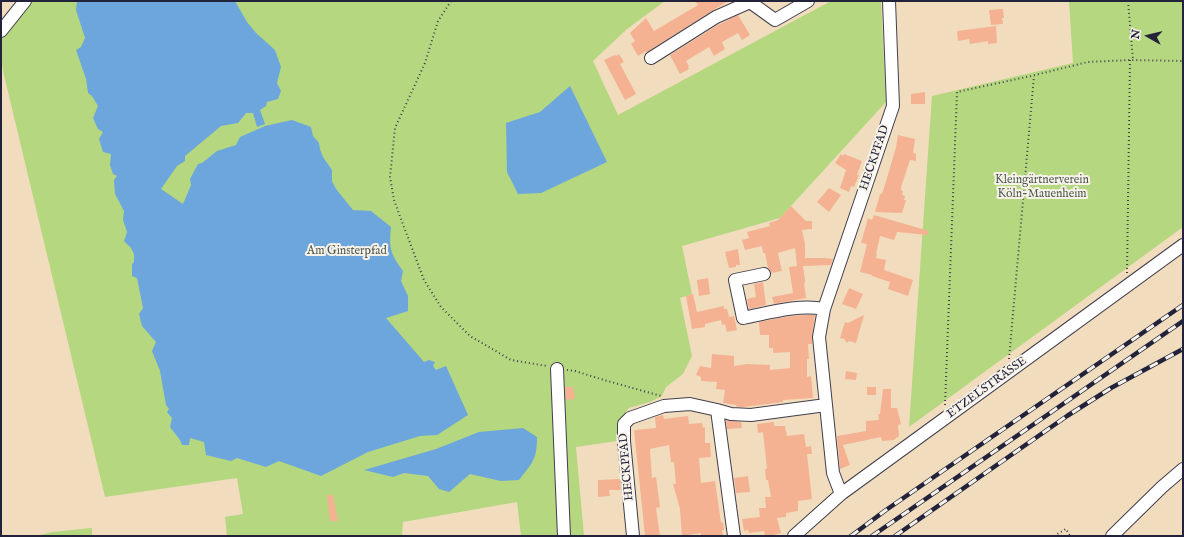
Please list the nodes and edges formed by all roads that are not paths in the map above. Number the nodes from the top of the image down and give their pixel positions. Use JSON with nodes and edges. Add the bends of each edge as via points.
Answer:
{"nodes":[{"id":1,"x":25,"y":1,"type":"edge"},
{"id":2,"x":808,"y":1,"type":"edge"},
{"id":3,"x":889,"y":1,"type":"edge"},
{"id":4,"x":1,"y":31,"type":"edge"},
{"id":5,"x":651,"y":58,"type":"dead end"},
{"id":6,"x":1183,"y":245,"type":"edge"},
{"id":7,"x":764,"y":274,"type":"dead end"},
{"id":8,"x":824,"y":309,"type":"junction"},
{"id":9,"x":557,"y":369,"type":"road end"},
{"id":10,"x":826,"y":405,"type":"junction"},
{"id":11,"x":718,"y":410,"type":"junction"},
{"id":12,"x":1183,"y":469,"type":"edge"},
{"id":13,"x":841,"y":494,"type":"junction"},
{"id":14,"x":564,"y":536,"type":"edge"},
{"id":15,"x":633,"y":536,"type":"edge"},
{"id":16,"x":734,"y":536,"type":"edge"},
{"id":17,"x":794,"y":536,"type":"edge"},
{"id":18,"x":1112,"y":536,"type":"edge"}],
"edges":[{"from":1,"to":4,"type":"street"},
{"from":2,"to":5,"type":"street","via":[[775,20],[750,2],[716,17]]},
{"from":3,"to":8,"type":"street","name":"HECKPFAD","via":[[893,106]]},
{"from":6,"to":13,"type":"street","name":"ETZELSTRASSE"},
{"from":7,"to":8,"type":"street","via":[[736,280],[743,318],[800,308]]},
{"from":8,"to":10,"type":"street","name":"HECKPFAD","via":[[819,337]]},
{"from":9,"to":14,"type":"street"},
{"from":10,"to":11,"type":"street","name":"HECKPFAD","via":[[751,415],[731,414]]},
{"from":10,"to":13,"type":"street","name":"HECKPFAD","via":[[833,473]]},
{"from":11,"to":15,"type":"street","name":"HECKPFAD","via":[[690,404],[664,406],[630,418],[624,424]]},
{"from":11,"to":16,"type":"street"},
{"from":12,"to":18,"type":"street"},
{"from":13,"to":17,"type":"street","name":"ETZELSTRASSE"}]}
